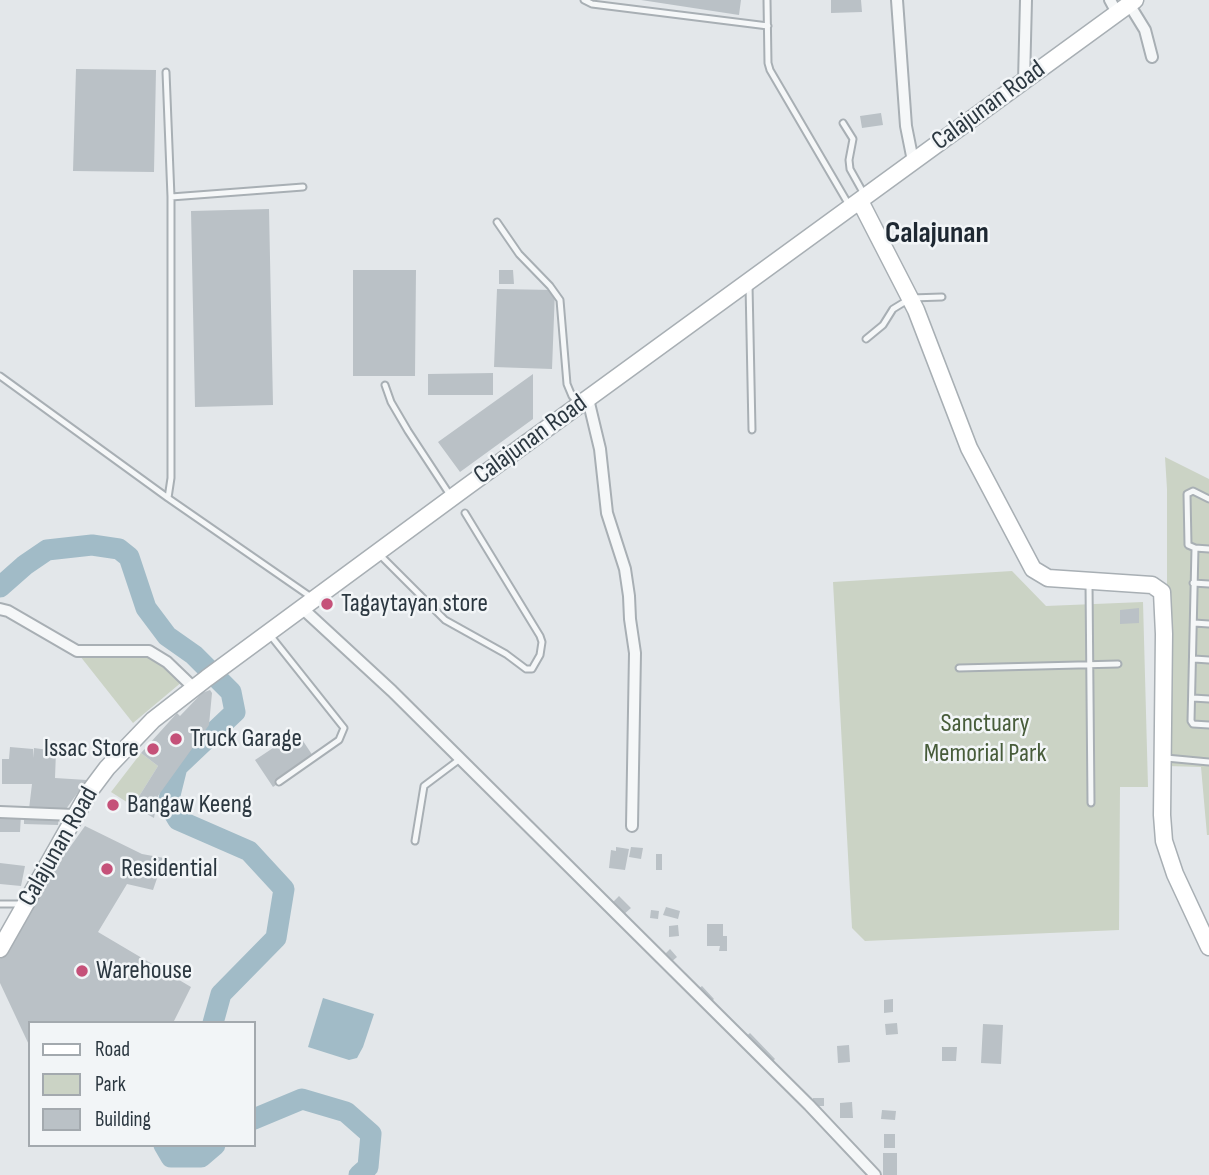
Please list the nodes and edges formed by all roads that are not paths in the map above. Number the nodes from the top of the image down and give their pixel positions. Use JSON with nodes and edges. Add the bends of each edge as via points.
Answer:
{"nodes":[{"id":1,"x":584,"y":0,"type":"edge"},
{"id":2,"x":767,"y":0,"type":"edge"},
{"id":3,"x":897,"y":0,"type":"edge"},
{"id":4,"x":1026,"y":0,"type":"edge"},
{"id":5,"x":1123,"y":4,"type":"edge"},
{"id":6,"x":768,"y":26,"type":"junction"},
{"id":7,"x":1152,"y":57,"type":"dead end"},
{"id":8,"x":166,"y":72,"type":"dead end"},
{"id":9,"x":1024,"y":81,"type":"junction"},
{"id":10,"x":843,"y":123,"type":"dead end"},
{"id":11,"x":913,"y":162,"type":"junction"},
{"id":12,"x":303,"y":187,"type":"dead end"},
{"id":13,"x":171,"y":197,"type":"junction"},
{"id":14,"x":859,"y":202,"type":"junction"},
{"id":15,"x":496,"y":222,"type":"dead end"},
{"id":16,"x":749,"y":282,"type":"junction"},
{"id":17,"x":942,"y":297,"type":"dead end"},
{"id":18,"x":911,"y":298,"type":"junction"},
{"id":19,"x":866,"y":339,"type":"dead end"},
{"id":20,"x":0,"y":376,"type":"edge"},
{"id":21,"x":386,"y":385,"type":"dead end"},
{"id":22,"x":584,"y":402,"type":"junction"},
{"id":23,"x":752,"y":430,"type":"dead end"},
{"id":24,"x":168,"y":498,"type":"junction"},
{"id":25,"x":451,"y":498,"type":"junction"},
{"id":26,"x":1209,"y":499,"type":"edge"},
{"id":27,"x":466,"y":513,"type":"dead end"},
{"id":28,"x":1195,"y":548,"type":"junction"},
{"id":29,"x":1209,"y":549,"type":"edge"},
{"id":30,"x":377,"y":553,"type":"junction"},
{"id":31,"x":1088,"y":580,"type":"junction"},
{"id":32,"x":1193,"y":583,"type":"junction"},
{"id":33,"x":1209,"y":584,"type":"edge"},
{"id":34,"x":308,"y":604,"type":"junction"},
{"id":35,"x":0,"y":609,"type":"edge"},
{"id":36,"x":1194,"y":623,"type":"junction"},
{"id":37,"x":1209,"y":624,"type":"edge"},
{"id":38,"x":268,"y":633,"type":"junction"},
{"id":39,"x":1194,"y":659,"type":"junction"},
{"id":40,"x":1209,"y":660,"type":"edge"},
{"id":41,"x":1118,"y":664,"type":"dead end"},
{"id":42,"x":1090,"y":665,"type":"junction"},
{"id":43,"x":959,"y":668,"type":"dead end"},
{"id":44,"x":201,"y":683,"type":"junction"},
{"id":45,"x":1192,"y":698,"type":"junction"},
{"id":46,"x":1209,"y":699,"type":"edge"},
{"id":47,"x":1209,"y":724,"type":"edge"},
{"id":48,"x":1163,"y":758,"type":"junction"},
{"id":49,"x":460,"y":759,"type":"junction"},
{"id":50,"x":1209,"y":762,"type":"edge"},
{"id":51,"x":279,"y":782,"type":"dead end"},
{"id":52,"x":1091,"y":803,"type":"dead end"},
{"id":53,"x":0,"y":812,"type":"edge"},
{"id":54,"x":74,"y":815,"type":"junction"},
{"id":55,"x":632,"y":826,"type":"dead end"},
{"id":56,"x":415,"y":841,"type":"dead end"},
{"id":57,"x":0,"y":904,"type":"edge"},
{"id":58,"x":26,"y":905,"type":"junction"},
{"id":59,"x":1209,"y":947,"type":"edge"},
{"id":60,"x":0,"y":949,"type":"edge"},
{"id":61,"x":875,"y":1175,"type":"edge"}],
"edges":[{"from":1,"to":6,"type":"lane"},
{"from":2,"to":6,"type":"lane"},
{"from":3,"to":11,"type":"street"},
{"from":4,"to":9,"type":"street"},
{"from":5,"to":7,"type":"street","via":[[1145,30]]},
{"from":5,"to":9,"type":"main road","name":"Calajunan Road"},
{"from":6,"to":14,"type":"lane","via":[[770,69]]},
{"from":8,"to":13,"type":"lane"},
{"from":9,"to":11,"type":"main road","name":"Calajunan Road"},
{"from":10,"to":14,"type":"lane","via":[[853,139],[849,160]]},
{"from":11,"to":14,"type":"main road","name":"Calajunan Road"},
{"from":12,"to":13,"type":"lane"},
{"from":13,"to":24,"type":"lane"},
{"from":14,"to":16,"type":"main road","name":"Calajunan Road"},
{"from":14,"to":18,"type":"main road"},
{"from":15,"to":22,"type":"lane","via":[[560,300],[567,384],[572,397]]},
{"from":16,"to":22,"type":"main road","name":"Calajunan Road"},
{"from":16,"to":23,"type":"lane"},
{"from":17,"to":18,"type":"lane"},
{"from":18,"to":19,"type":"lane","via":[[893,309]]},
{"from":18,"to":31,"type":"main road","via":[[969,448],[1025,558],[1048,578]]},
{"from":20,"to":24,"type":"lane"},
{"from":21,"to":25,"type":"lane","via":[[391,402]]},
{"from":22,"to":25,"type":"main road","name":"Calajunan Road"},
{"from":22,"to":55,"type":"street","via":[[600,449],[607,513],[629,596],[635,653]]},
{"from":24,"to":34,"type":"lane"},
{"from":25,"to":30,"type":"main road","name":"Calajunan Road"},
{"from":26,"to":28,"type":"lane","via":[[1187,494],[1188,545]]},
{"from":27,"to":30,"type":"lane","via":[[540,636],[540,655],[532,669],[445,620]]},
{"from":28,"to":29,"type":"lane"},
{"from":28,"to":32,"type":"lane"},
{"from":30,"to":34,"type":"main road","name":"Calajunan Road"},
{"from":31,"to":42,"type":"lane"},
{"from":31,"to":48,"type":"main road","via":[[1152,585],[1162,592]]},
{"from":32,"to":33,"type":"lane"},
{"from":32,"to":36,"type":"lane"},
{"from":34,"to":38,"type":"main road","name":"Calajunan Road"},
{"from":34,"to":49,"type":"street"},
{"from":35,"to":44,"type":"street","via":[[77,651],[149,651]]},
{"from":36,"to":37,"type":"lane"},
{"from":36,"to":39,"type":"lane"},
{"from":38,"to":44,"type":"main road","name":"Calajunan Road"},
{"from":38,"to":51,"type":"lane","via":[[344,728],[339,740]]},
{"from":39,"to":40,"type":"lane"},
{"from":39,"to":45,"type":"lane"},
{"from":41,"to":42,"type":"lane"},
{"from":42,"to":43,"type":"lane"},
{"from":42,"to":52,"type":"lane"},
{"from":44,"to":54,"type":"main road","name":"Calajunan Road","via":[[127,746]]},
{"from":45,"to":46,"type":"lane"},
{"from":45,"to":47,"type":"lane","via":[[1192,723]]},
{"from":48,"to":50,"type":"lane"},
{"from":48,"to":59,"type":"main road","via":[[1164,841]]},
{"from":49,"to":56,"type":"lane","via":[[424,786]]},
{"from":49,"to":61,"type":"street"},
{"from":53,"to":54,"type":"street"},
{"from":54,"to":58,"type":"main road","name":"Calajunan Road"},
{"from":57,"to":58,"type":"lane"},
{"from":58,"to":60,"type":"main road","name":"Calajunan Road"}]}
